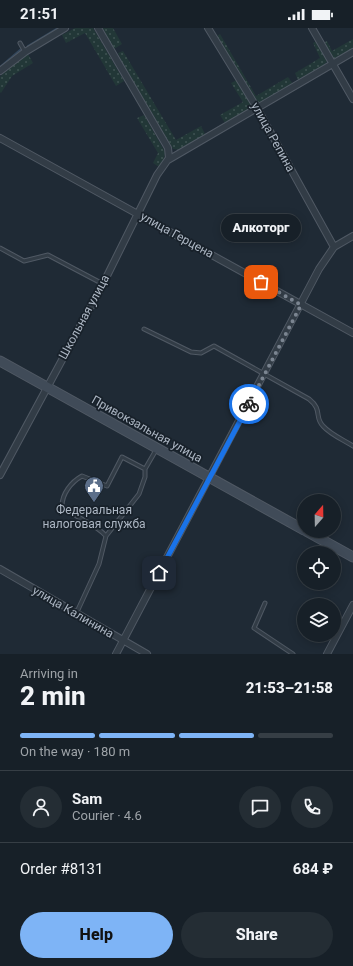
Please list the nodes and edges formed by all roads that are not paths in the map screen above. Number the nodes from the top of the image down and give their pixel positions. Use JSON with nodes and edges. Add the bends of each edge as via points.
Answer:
{"nodes":[{"id":1,"x":65,"y":28,"type":"edge"},
{"id":2,"x":98,"y":28,"type":"edge"},
{"id":3,"x":208,"y":28,"type":"edge"},
{"id":4,"x":312,"y":28,"type":"edge"},
{"id":5,"x":20,"y":43,"type":"dead end"},
{"id":6,"x":25,"y":52,"type":"junction"},
{"id":7,"x":353,"y":52,"type":"edge"},
{"id":8,"x":333,"y":64,"type":"junction"},
{"id":9,"x":0,"y":71,"type":"edge"},
{"id":10,"x":353,"y":98,"type":"edge"},
{"id":11,"x":257,"y":108,"type":"junction"},
{"id":12,"x":0,"y":138,"type":"edge"},
{"id":13,"x":168,"y":160,"type":"junction"},
{"id":14,"x":138,"y":214,"type":"junction"},
{"id":15,"x":353,"y":236,"type":"edge"},
{"id":16,"x":334,"y":247,"type":"junction"},
{"id":17,"x":0,"y":248,"type":"edge"},
{"id":18,"x":102,"y":284,"type":"junction"},
{"id":19,"x":301,"y":305,"type":"junction"},
{"id":20,"x":144,"y":329,"type":"dead end"},
{"id":21,"x":353,"y":333,"type":"edge"},
{"id":22,"x":0,"y":361,"type":"edge"},
{"id":23,"x":265,"y":374,"type":"junction"},
{"id":24,"x":47,"y":387,"type":"junction"},
{"id":25,"x":353,"y":446,"type":"edge"},
{"id":26,"x":157,"y":448,"type":"junction"},
{"id":27,"x":145,"y":469,"type":"junction"},
{"id":28,"x":0,"y":475,"type":"edge"},
{"id":29,"x":210,"y":478,"type":"junction"},
{"id":30,"x":297,"y":526,"type":"edge"},
{"id":31,"x":106,"y":536,"type":"junction"},
{"id":32,"x":319,"y":538,"type":"edge"},
{"id":33,"x":353,"y":557,"type":"edge"},
{"id":34,"x":0,"y":569,"type":"edge"},
{"id":35,"x":266,"y":604,"type":"dead end"},
{"id":36,"x":353,"y":605,"type":"edge"},
{"id":37,"x":76,"y":614,"type":"junction"},
{"id":38,"x":123,"y":641,"type":"junction"},
{"id":39,"x":116,"y":654,"type":"edge"},
{"id":40,"x":147,"y":654,"type":"edge"},
{"id":41,"x":293,"y":654,"type":"edge"},
{"id":42,"x":327,"y":654,"type":"edge"}],
"edges":[{"from":1,"to":6,"type":"street"},
{"from":2,"to":13,"type":"street","via":[[168,148]]},
{"from":3,"to":11,"type":"street","name":"улица Репина"},
{"from":4,"to":8,"type":"street"},
{"from":5,"to":6,"type":"lane"},
{"from":6,"to":9,"type":"street"},
{"from":7,"to":8,"type":"street","name":"Школьная улица"},
{"from":8,"to":10,"type":"street"},
{"from":8,"to":11,"type":"street","name":"Школьная улица"},
{"from":11,"to":13,"type":"street","name":"Школьная улица"},
{"from":11,"to":16,"type":"street","name":"улица Репина"},
{"from":12,"to":14,"type":"street","name":"улица Герцена"},
{"from":13,"to":14,"type":"street","name":"Школьная улица"},
{"from":14,"to":18,"type":"street","name":"Школьная улица"},
{"from":14,"to":19,"type":"street","name":"улица Герцена"},
{"from":15,"to":16,"type":"street"},
{"from":16,"to":19,"type":"street","via":[[318,269]]},
{"from":17,"to":18,"type":"lane","via":[[24,261],[48,255]]},
{"from":18,"to":24,"type":"street","name":"Школьная улица"},
{"from":19,"to":21,"type":"street","name":"улица Герцена"},
{"from":19,"to":23,"type":"street"},
{"from":20,"to":23,"type":"lane","via":[[191,352],[200,353],[214,346]]},
{"from":22,"to":24,"type":"street","name":"Привокзальная улица"},
{"from":23,"to":25,"type":"lane","via":[[315,404],[323,427]]},
{"from":23,"to":29,"type":"street"},
{"from":24,"to":26,"type":"street","name":"Привокзальная улица"},
{"from":24,"to":28,"type":"street","name":"Школьная улица"},
{"from":26,"to":27,"type":"lane"},
{"from":26,"to":29,"type":"street","name":"Привокзальная улица"},
{"from":27,"to":31,"type":"lane","via":[[139,494]]},
{"from":27,"to":31,"type":"lane","via":[[122,457],[107,486],[82,476],[73,482],[66,493],[62,506]]},
{"from":29,"to":30,"type":"street","name":"Привокзальная улица"},
{"from":29,"to":38,"type":"street"},
{"from":31,"to":37,"type":"lane","via":[[99,564]]},
{"from":32,"to":33,"type":"street","name":"Привокзальная улица"},
{"from":34,"to":37,"type":"street","name":"улица Калинина"},
{"from":35,"to":41,"type":"lane","via":[[254,628]]},
{"from":36,"to":42,"type":"street"},
{"from":37,"to":38,"type":"street","name":"улица Калинина"},
{"from":38,"to":39,"type":"street"},
{"from":38,"to":40,"type":"street","name":"улица Калинина"}]}
